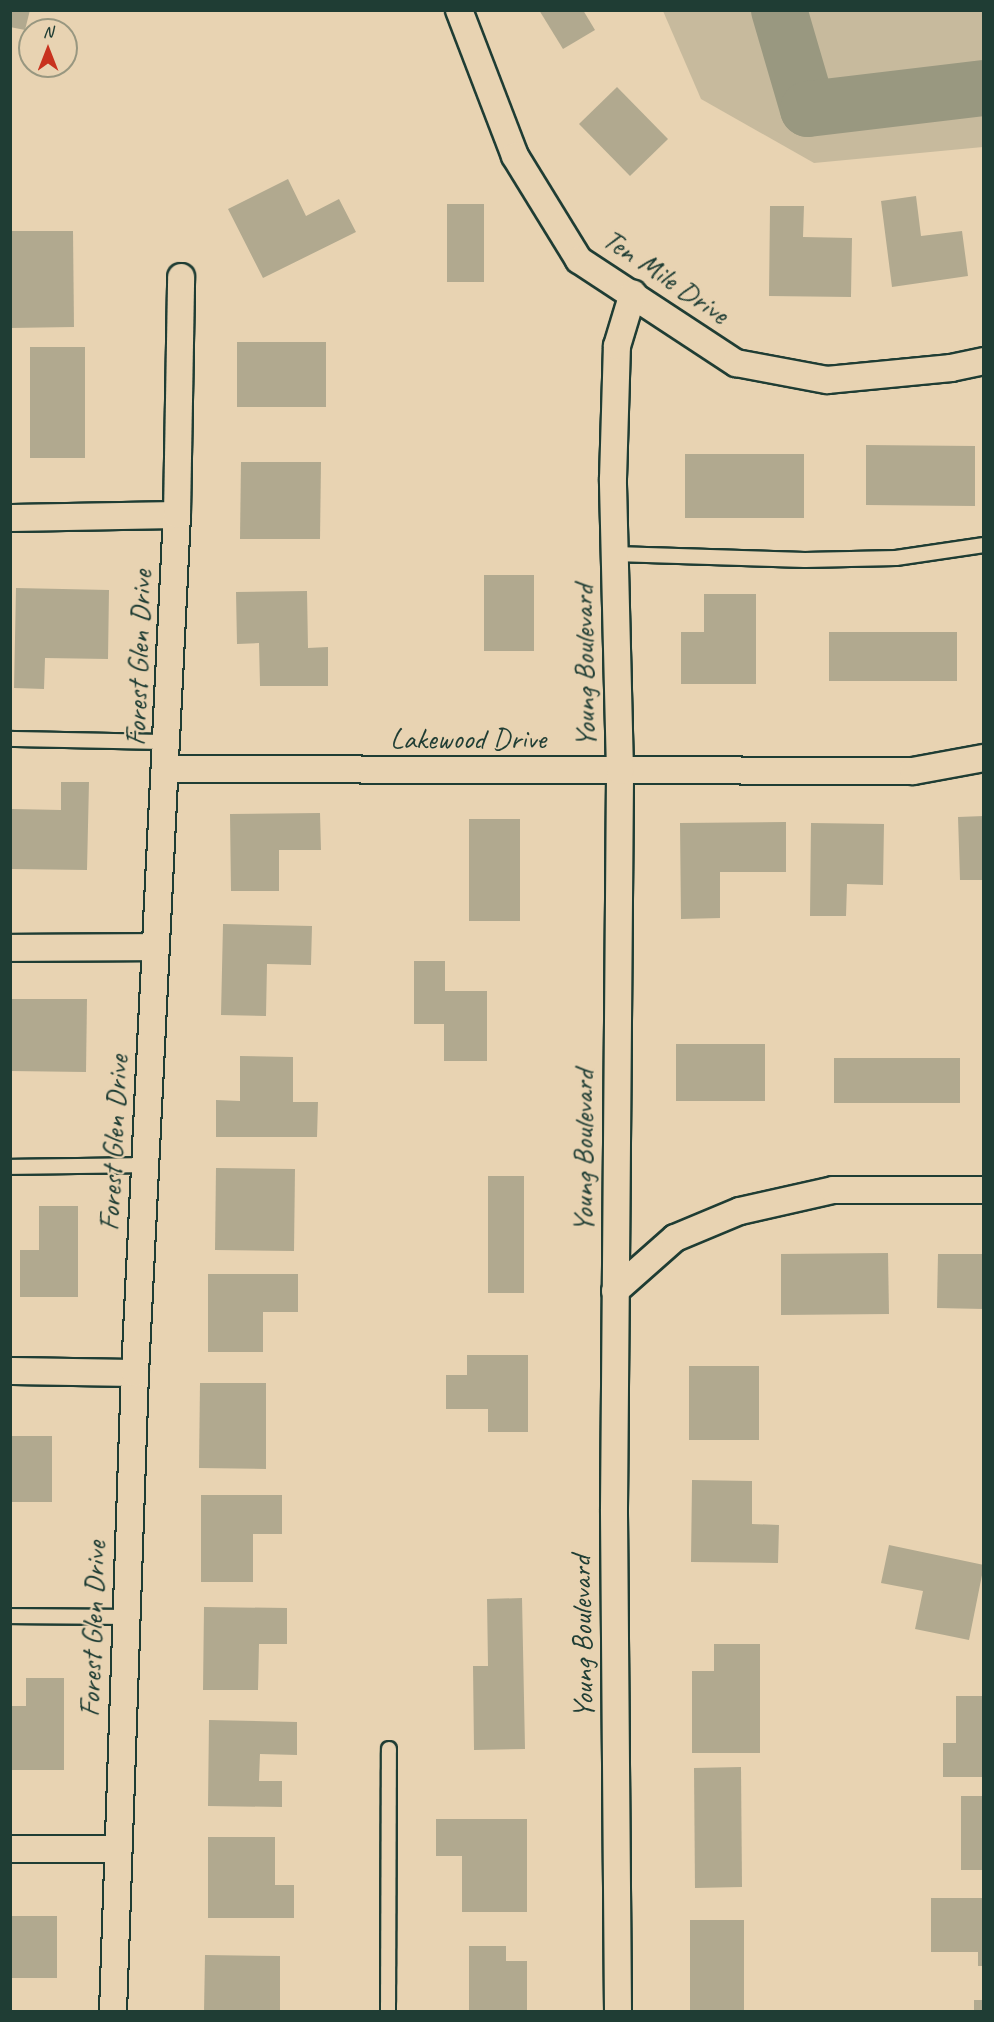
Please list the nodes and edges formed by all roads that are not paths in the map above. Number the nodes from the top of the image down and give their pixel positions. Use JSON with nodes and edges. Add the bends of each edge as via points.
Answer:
{"nodes":[{"id":1,"x":459,"y":10,"type":"edge"},
{"id":2,"x":181,"y":277,"type":"dead end"},
{"id":3,"x":633,"y":293,"type":"junction"},
{"id":4,"x":984,"y":361,"type":"edge"},
{"id":5,"x":177,"y":515,"type":"junction"},
{"id":6,"x":10,"y":518,"type":"edge"},
{"id":7,"x":984,"y":545,"type":"edge"},
{"id":8,"x":615,"y":554,"type":"junction"},
{"id":9,"x":10,"y":739,"type":"edge"},
{"id":10,"x":168,"y":742,"type":"junction"},
{"id":11,"x":984,"y":758,"type":"edge"},
{"id":12,"x":166,"y":769,"type":"junction"},
{"id":13,"x":620,"y":771,"type":"junction"},
{"id":14,"x":156,"y":947,"type":"junction"},
{"id":15,"x":10,"y":948,"type":"edge"},
{"id":16,"x":145,"y":1166,"type":"junction"},
{"id":17,"x":10,"y":1167,"type":"edge"},
{"id":18,"x":984,"y":1190,"type":"edge"},
{"id":19,"x":615,"y":1291,"type":"junction"},
{"id":20,"x":10,"y":1371,"type":"edge"},
{"id":21,"x":135,"y":1374,"type":"junction"},
{"id":22,"x":10,"y":1616,"type":"edge"},
{"id":23,"x":125,"y":1617,"type":"junction"},
{"id":24,"x":389,"y":1749,"type":"dead end"},
{"id":25,"x":10,"y":1849,"type":"edge"},
{"id":26,"x":117,"y":1849,"type":"junction"},
{"id":27,"x":112,"y":2012,"type":"edge"},
{"id":28,"x":388,"y":2012,"type":"edge"},
{"id":29,"x":618,"y":2012,"type":"edge"}],
"edges":[{"from":1,"to":3,"type":"street","name":"Ten Mile Drive","via":[[515,156],[579,260]]},
{"from":2,"to":5,"type":"street","name":"Forest Glen Drive"},
{"from":3,"to":4,"type":"street","name":"Ten Mile Drive","via":[[736,363],[827,380]]},
{"from":3,"to":8,"type":"street","name":"Young Boulevard","via":[[617,346]]},
{"from":5,"to":6,"type":"street"},
{"from":5,"to":10,"type":"street","name":"Forest Glen Drive"},
{"from":7,"to":8,"type":"lane","via":[[896,558],[805,560]]},
{"from":8,"to":13,"type":"street","name":"Young Boulevard"},
{"from":9,"to":10,"type":"lane"},
{"from":10,"to":12,"type":"street","name":"Forest Glen Drive"},
{"from":11,"to":13,"type":"street","name":"Lakewood Drive","via":[[913,771]]},
{"from":12,"to":13,"type":"street","name":"Lakewood Drive"},
{"from":12,"to":14,"type":"street","name":"Forest Glen Drive"},
{"from":13,"to":19,"type":"street","name":"Young Boulevard"},
{"from":14,"to":15,"type":"street"},
{"from":14,"to":16,"type":"street","name":"Forest Glen Drive"},
{"from":16,"to":17,"type":"lane"},
{"from":16,"to":21,"type":"street","name":"Forest Glen Drive"},
{"from":18,"to":19,"type":"street","via":[[833,1190],[740,1211],[675,1238]]},
{"from":19,"to":29,"type":"street","name":"Young Boulevard"},
{"from":20,"to":21,"type":"street"},
{"from":21,"to":23,"type":"street","name":"Forest Glen Drive"},
{"from":22,"to":23,"type":"lane"},
{"from":23,"to":26,"type":"street","name":"Forest Glen Drive"},
{"from":24,"to":28,"type":"lane"},
{"from":25,"to":26,"type":"street"},
{"from":26,"to":27,"type":"street","name":"Forest Glen Drive"}]}
